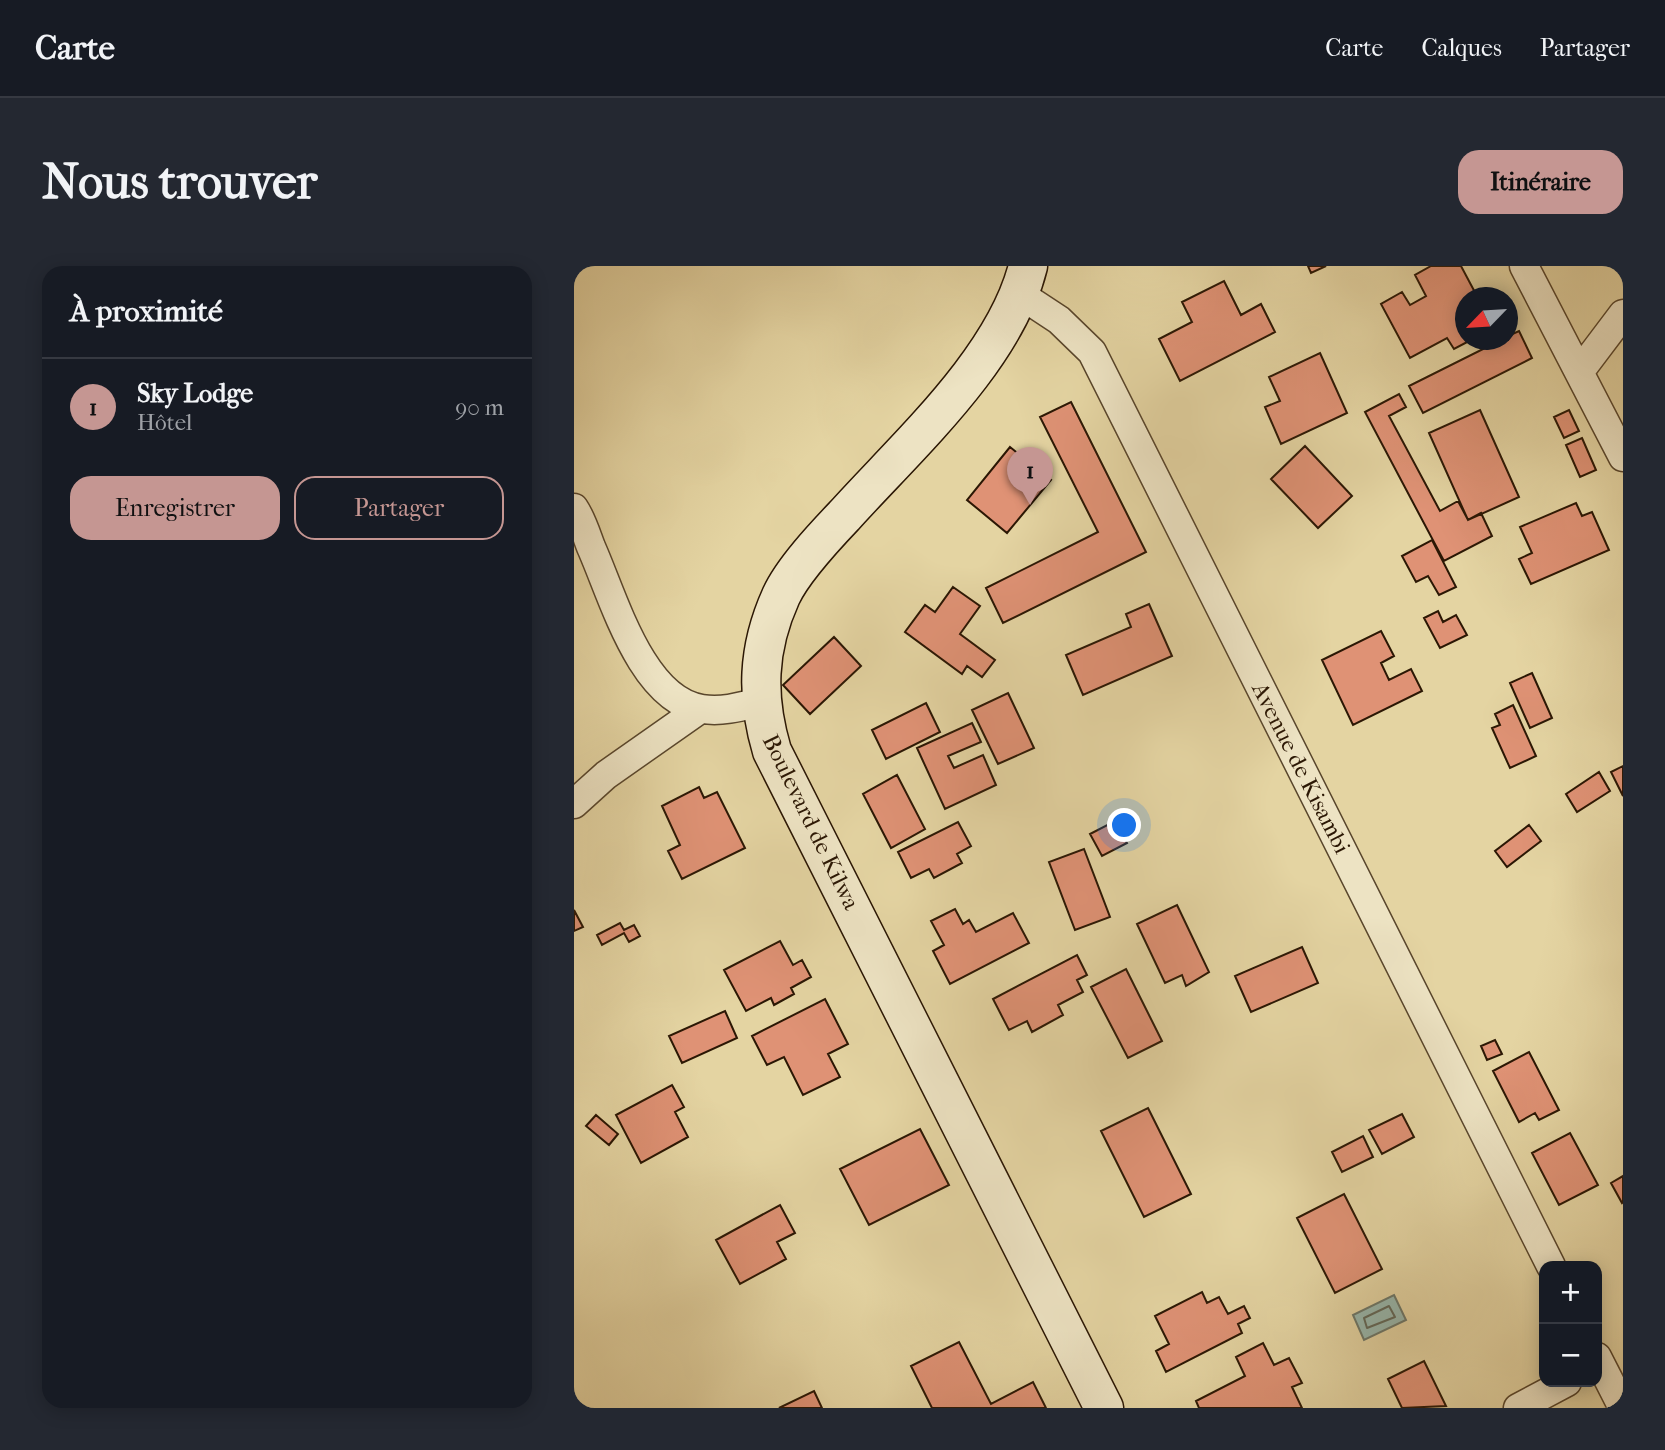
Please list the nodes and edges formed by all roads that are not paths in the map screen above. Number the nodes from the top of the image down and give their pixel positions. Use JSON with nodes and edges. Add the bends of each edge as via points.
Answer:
{"nodes":[{"id":1,"x":1524,"y":266,"type":"edge"},
{"id":2,"x":1025,"y":280,"type":"edge"},
{"id":3,"x":1623,"y":314,"type":"edge"},
{"id":4,"x":1580,"y":371,"type":"junction"},
{"id":5,"x":1623,"y":457,"type":"edge"},
{"id":6,"x":574,"y":508,"type":"edge"},
{"id":7,"x":760,"y":702,"type":"junction"},
{"id":8,"x":700,"y":709,"type":"junction"},
{"id":9,"x":574,"y":804,"type":"edge"},
{"id":10,"x":1548,"y":1261,"type":"edge"},
{"id":11,"x":1604,"y":1360,"type":"edge"},
{"id":12,"x":1558,"y":1387,"type":"edge"},
{"id":13,"x":1104,"y":1408,"type":"edge"},
{"id":14,"x":1518,"y":1408,"type":"edge"},
{"id":15,"x":1623,"y":1408,"type":"edge"}],
"edges":[{"from":1,"to":4,"type":"street"},
{"from":2,"to":7,"type":"street","name":"Boulevard de Kilwa","via":[[978,366],[828,533],[782,594],[762,662]]},
{"from":2,"to":10,"type":"street","name":"Avenue de Kisambi","via":[[1092,352]]},
{"from":3,"to":4,"type":"street"},
{"from":4,"to":5,"type":"street"},
{"from":6,"to":8,"type":"street","via":[[638,655],[673,698]]},
{"from":7,"to":8,"type":"street","via":[[731,709]]},
{"from":7,"to":13,"type":"street","name":"Boulevard de Kilwa","via":[[772,751]]},
{"from":8,"to":9,"type":"street","via":[[606,775]]},
{"from":11,"to":15,"type":"street"},
{"from":12,"to":14,"type":"street"}]}
